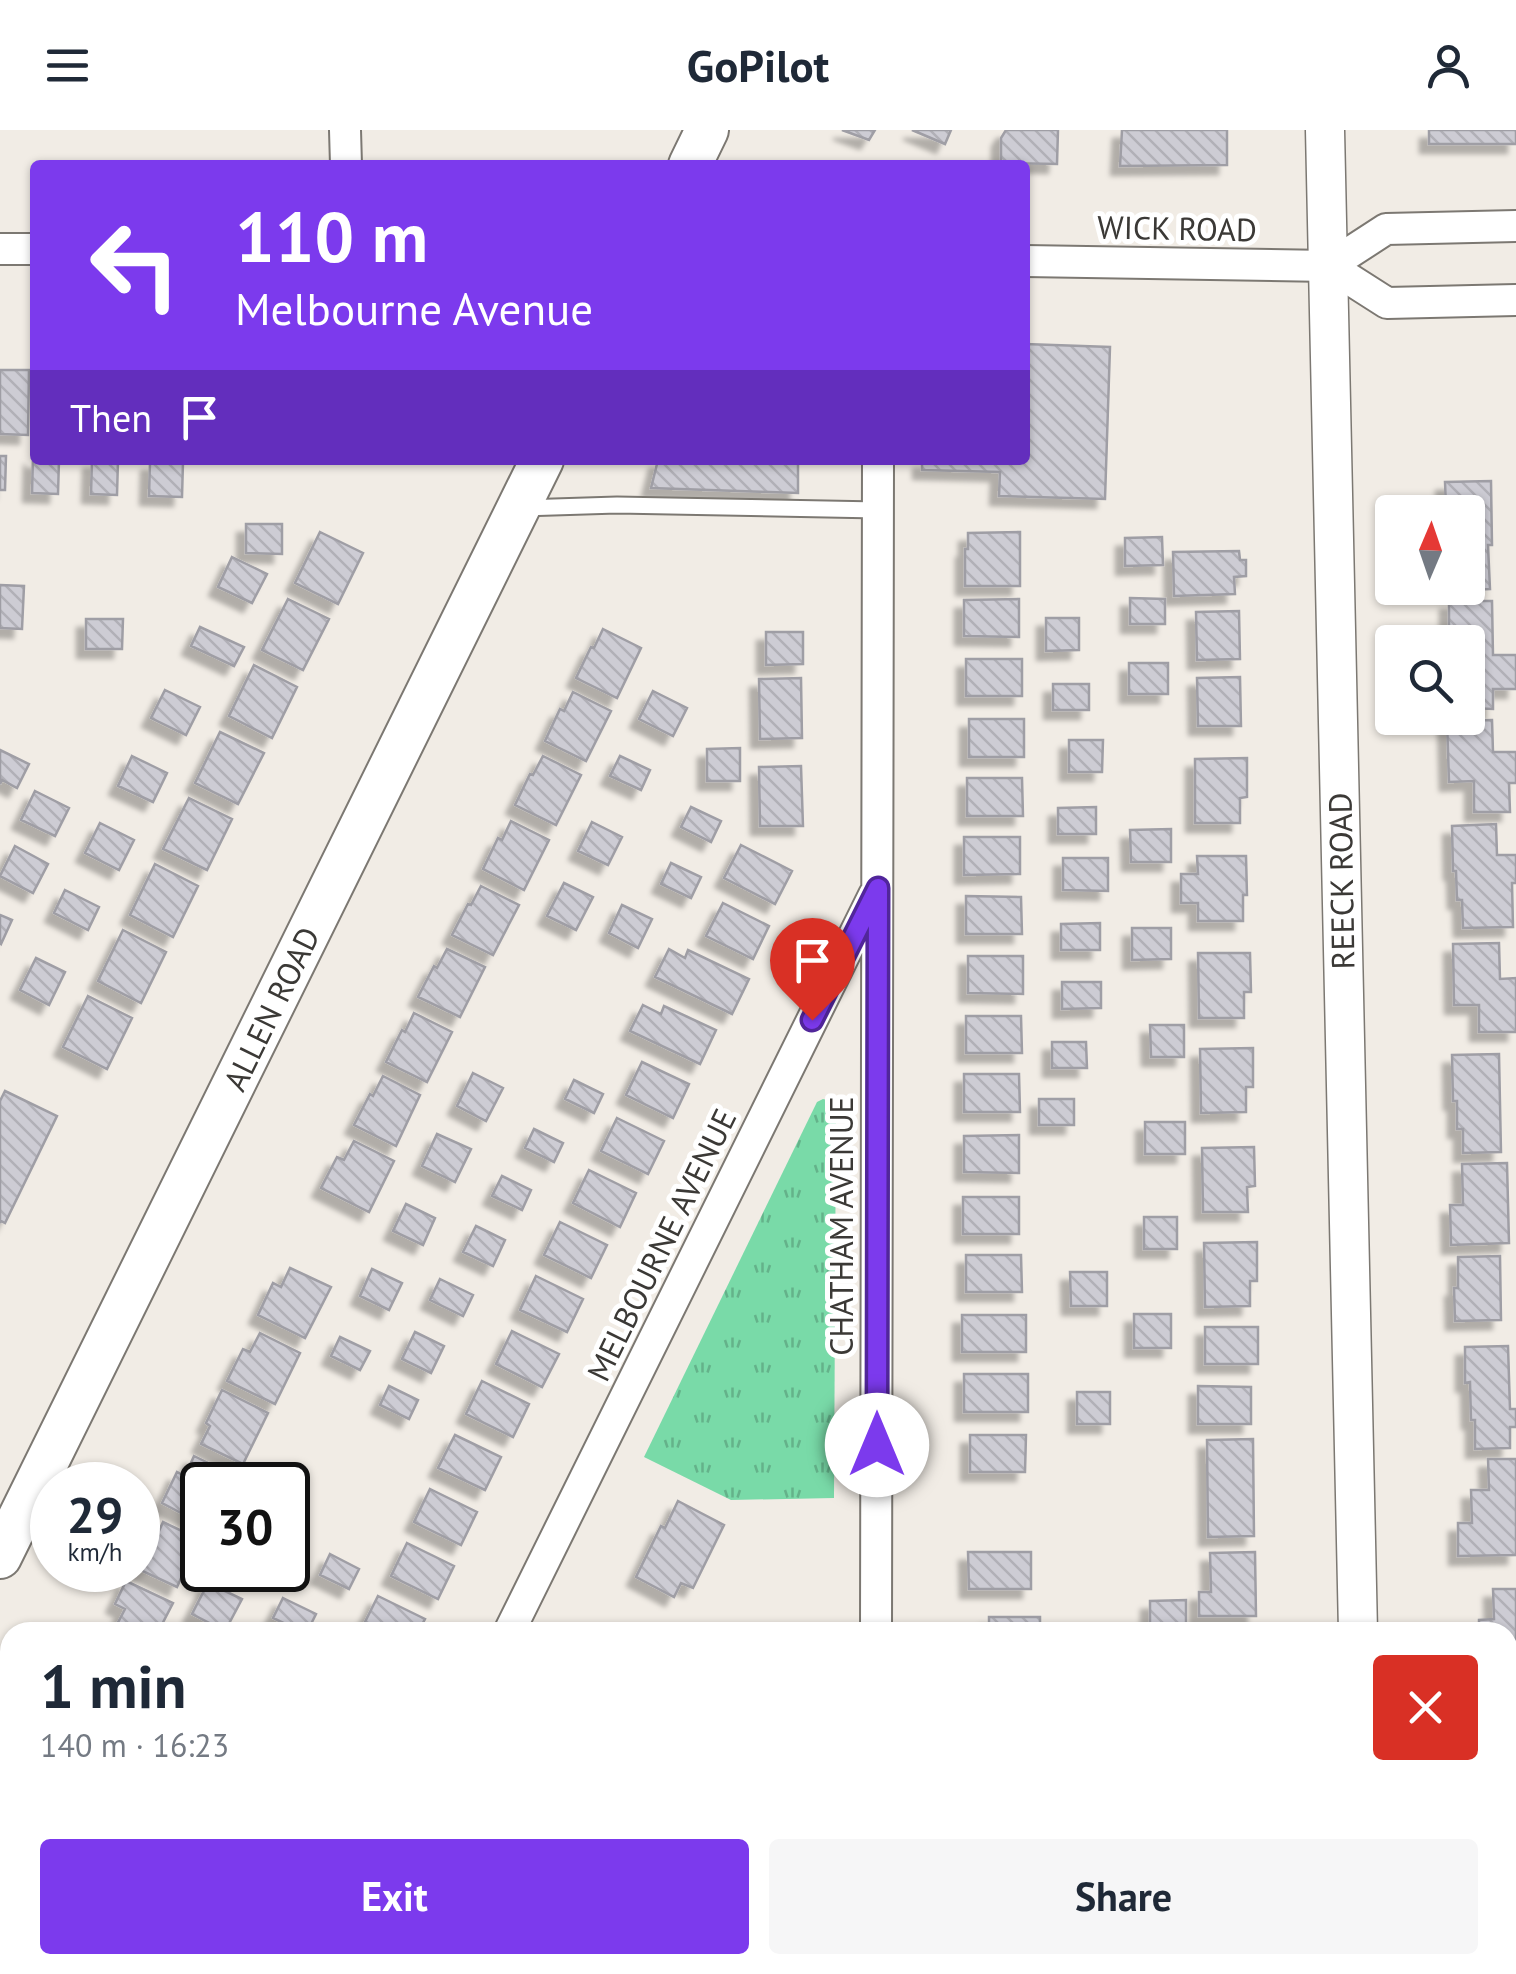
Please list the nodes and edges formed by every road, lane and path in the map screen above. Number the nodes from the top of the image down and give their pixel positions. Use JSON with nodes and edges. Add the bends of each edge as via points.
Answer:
{"nodes":[{"id":1,"x":346,"y":130,"type":"edge"},
{"id":2,"x":1325,"y":130,"type":"edge"},
{"id":3,"x":346,"y":160,"type":"edge"},
{"id":4,"x":1516,"y":226,"type":"edge"},
{"id":5,"x":0,"y":249,"type":"edge"},
{"id":6,"x":30,"y":249,"type":"edge"},
{"id":7,"x":1030,"y":261,"type":"edge"},
{"id":8,"x":1329,"y":266,"type":"junction"},
{"id":9,"x":1516,"y":300,"type":"edge"},
{"id":10,"x":540,"y":465,"type":"edge"},
{"id":11,"x":878,"y":465,"type":"edge"},
{"id":12,"x":518,"y":508,"type":"junction"},
{"id":13,"x":878,"y":510,"type":"junction"},
{"id":14,"x":878,"y":888,"type":"junction"},
{"id":15,"x":0,"y":1557,"type":"edge"},
{"id":16,"x":514,"y":1622,"type":"edge"},
{"id":17,"x":876,"y":1622,"type":"edge"},
{"id":18,"x":1358,"y":1622,"type":"edge"}],
"edges":[{"from":1,"to":3,"type":"street"},
{"from":2,"to":8,"type":"street","name":"REECK ROAD"},
{"from":4,"to":8,"type":"street","via":[[1386,229]]},
{"from":5,"to":6,"type":"street"},
{"from":7,"to":8,"type":"street","name":"WICK ROAD"},
{"from":8,"to":9,"type":"street","via":[[1386,303]]},
{"from":8,"to":18,"type":"street","name":"REECK ROAD"},
{"from":10,"to":12,"type":"main road","name":"ALLEN ROAD"},
{"from":11,"to":13,"type":"street","name":"CHATHAM AVENUE"},
{"from":12,"to":13,"type":"lane"},
{"from":12,"to":15,"type":"main road","name":"ALLEN ROAD"},
{"from":13,"to":14,"type":"street","name":"CHATHAM AVENUE"},
{"from":14,"to":16,"type":"street","name":"MELBOURNE AVENUE"},
{"from":14,"to":17,"type":"street","name":"CHATHAM AVENUE"}]}
